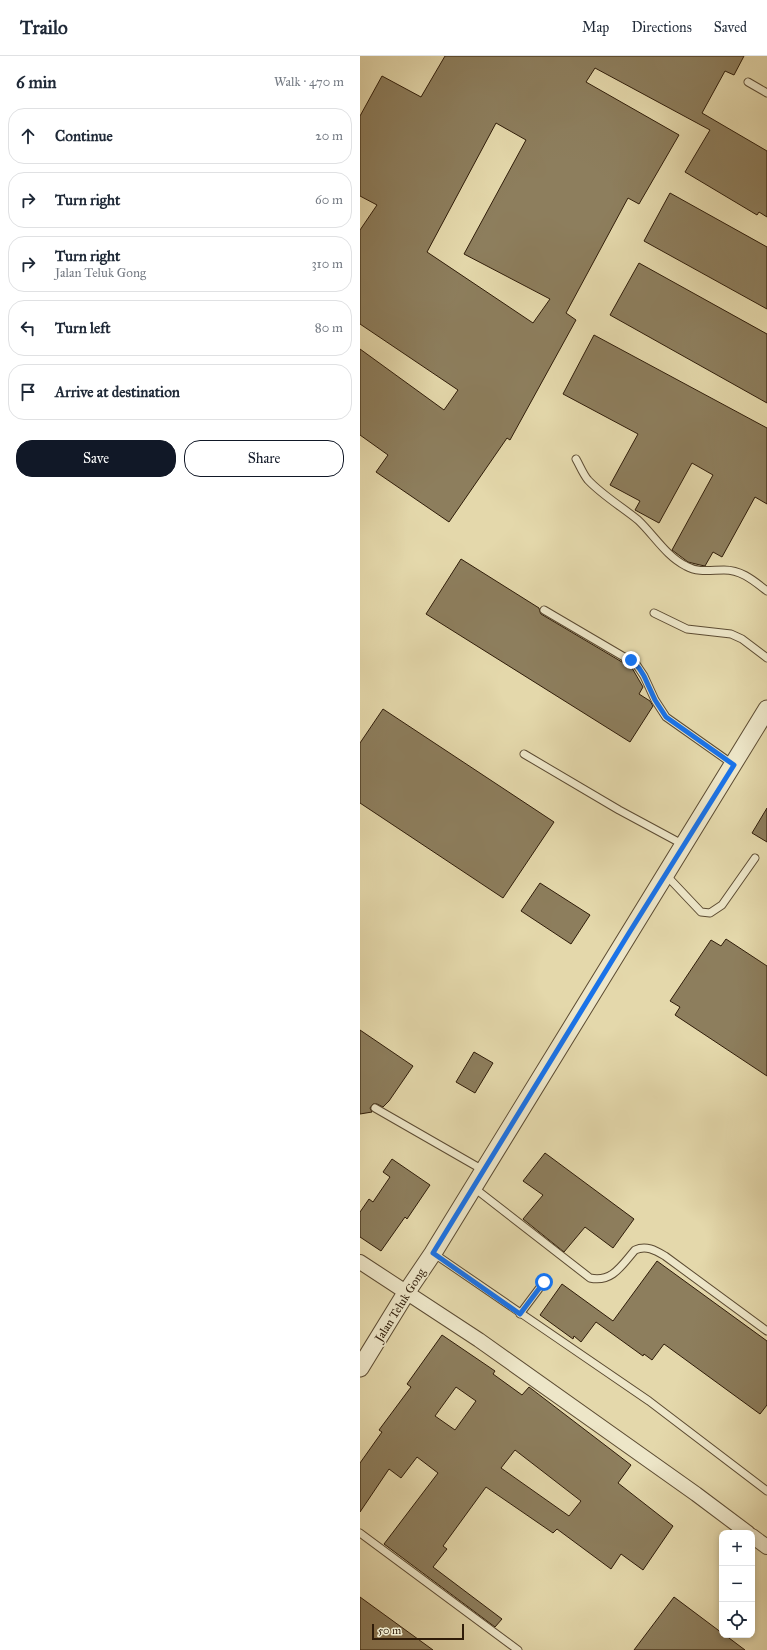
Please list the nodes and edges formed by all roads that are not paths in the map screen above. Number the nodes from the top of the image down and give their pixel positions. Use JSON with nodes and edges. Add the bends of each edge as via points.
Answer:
{"nodes":[{"id":1,"x":748,"y":82,"type":"dead end"},
{"id":2,"x":767,"y":93,"type":"edge"},
{"id":3,"x":576,"y":459,"type":"dead end"},
{"id":4,"x":767,"y":591,"type":"edge"},
{"id":5,"x":544,"y":610,"type":"dead end"},
{"id":6,"x":654,"y":613,"type":"dead end"},
{"id":7,"x":767,"y":658,"type":"edge"},
{"id":8,"x":767,"y":709,"type":"edge"},
{"id":9,"x":524,"y":754,"type":"dead end"},
{"id":10,"x":734,"y":765,"type":"junction"},
{"id":11,"x":684,"y":845,"type":"junction"},
{"id":12,"x":755,"y":858,"type":"dead end"},
{"id":13,"x":666,"y":875,"type":"junction"},
{"id":14,"x":375,"y":1108,"type":"dead end"},
{"id":15,"x":483,"y":1171,"type":"junction"},
{"id":16,"x":473,"y":1187,"type":"junction"},
{"id":17,"x":433,"y":1253,"type":"junction"},
{"id":18,"x":360,"y":1262,"type":"edge"},
{"id":19,"x":544,"y":1282,"type":"dead end"},
{"id":20,"x":406,"y":1293,"type":"junction"},
{"id":21,"x":520,"y":1314,"type":"junction"},
{"id":22,"x":767,"y":1331,"type":"edge"},
{"id":23,"x":360,"y":1368,"type":"edge"},
{"id":24,"x":767,"y":1491,"type":"edge"},
{"id":25,"x":744,"y":1530,"type":"edge"},
{"id":26,"x":360,"y":1534,"type":"edge"},
{"id":27,"x":755,"y":1538,"type":"edge"},
{"id":28,"x":767,"y":1547,"type":"edge"},
{"id":29,"x":518,"y":1650,"type":"edge"}],
"edges":[{"from":1,"to":2,"type":"lane"},
{"from":3,"to":4,"type":"lane","via":[[589,480],[648,530],[672,557],[697,570],[739,572]]},
{"from":5,"to":10,"type":"lane","via":[[636,664],[666,717]]},
{"from":6,"to":7,"type":"lane","via":[[687,629],[731,634]]},
{"from":8,"to":10,"type":"street","name":"Jalan Teluk Gong"},
{"from":9,"to":11,"type":"lane"},
{"from":10,"to":11,"type":"street","name":"Jalan Teluk Gong"},
{"from":11,"to":13,"type":"street","name":"Jalan Teluk Gong"},
{"from":12,"to":13,"type":"lane","via":[[722,905],[710,913],[701,912]]},
{"from":13,"to":15,"type":"street","name":"Jalan Teluk Gong"},
{"from":14,"to":15,"type":"lane"},
{"from":15,"to":16,"type":"street","name":"Jalan Teluk Gong"},
{"from":16,"to":17,"type":"street","name":"Jalan Teluk Gong"},
{"from":16,"to":22,"type":"lane","via":[[590,1278],[608,1278],[635,1250],[649,1248],[665,1256]]},
{"from":17,"to":20,"type":"street","name":"Jalan Teluk Gong"},
{"from":17,"to":21,"type":"lane"},
{"from":18,"to":20,"type":"street"},
{"from":19,"to":21,"type":"lane"},
{"from":20,"to":23,"type":"street","name":"Jalan Teluk Gong"},
{"from":20,"to":25,"type":"street","via":[[479,1340]]},
{"from":21,"to":24,"type":"lane","via":[[649,1401]]},
{"from":26,"to":29,"type":"lane"},
{"from":27,"to":28,"type":"street"}]}
